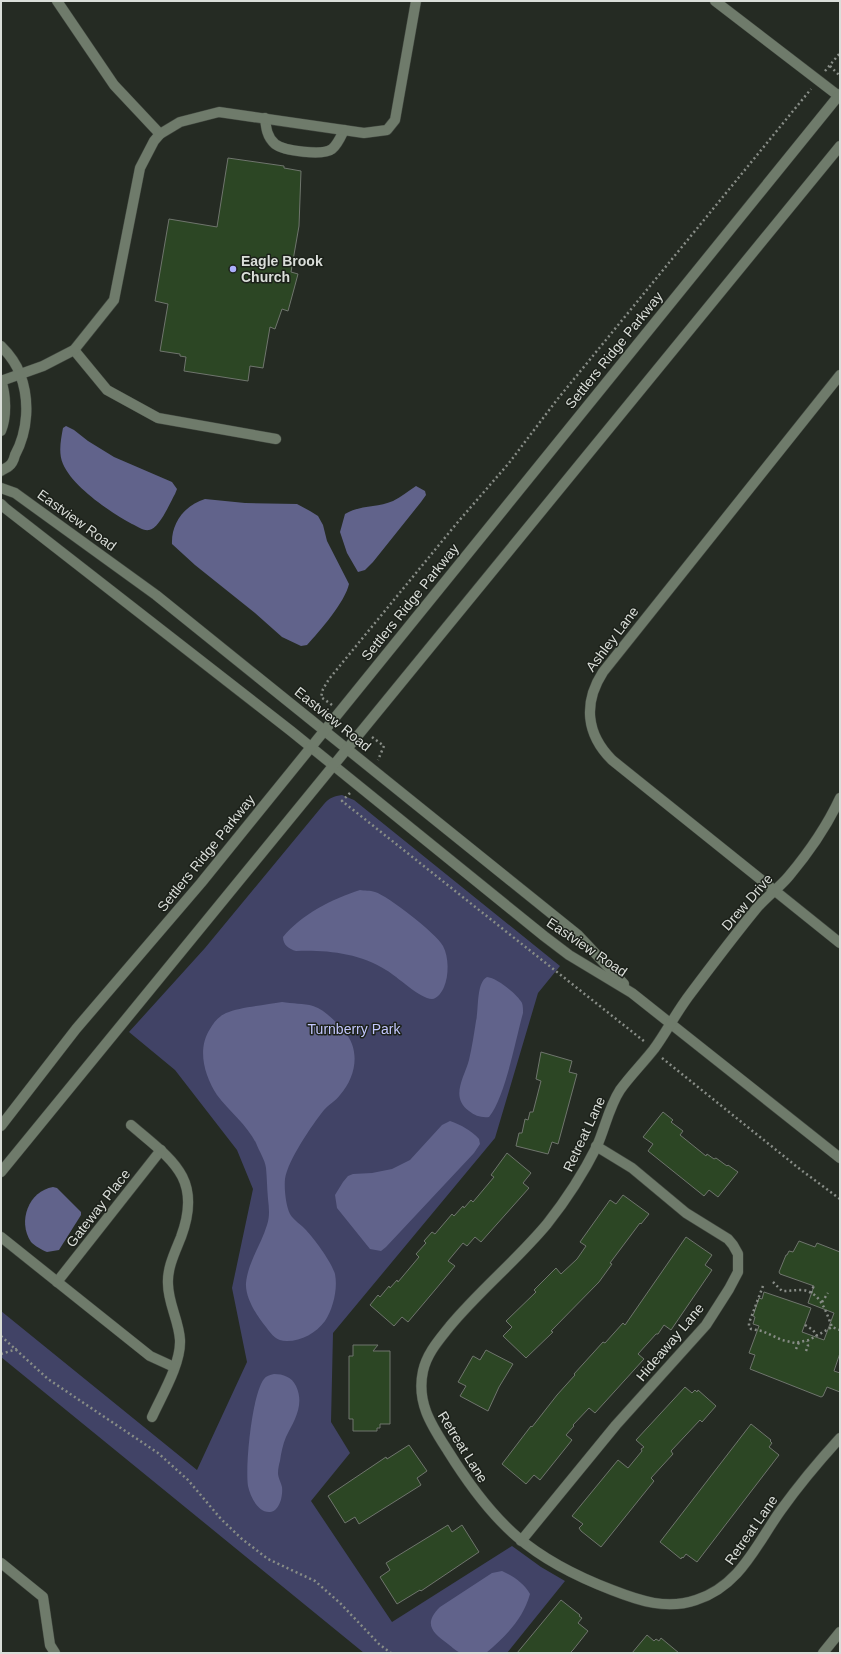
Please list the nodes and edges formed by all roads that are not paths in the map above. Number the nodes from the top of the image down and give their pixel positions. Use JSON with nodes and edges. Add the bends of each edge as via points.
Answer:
{"nodes":[{"id":1,"x":57,"y":1,"type":"edge"},
{"id":2,"x":416,"y":1,"type":"edge"},
{"id":3,"x":715,"y":1,"type":"edge"},
{"id":4,"x":840,"y":96,"type":"edge"},
{"id":5,"x":265,"y":118,"type":"junction"},
{"id":6,"x":344,"y":130,"type":"junction"},
{"id":7,"x":160,"y":134,"type":"junction"},
{"id":8,"x":840,"y":146,"type":"edge"},
{"id":9,"x":1,"y":346,"type":"edge"},
{"id":10,"x":74,"y":350,"type":"junction"},
{"id":11,"x":20,"y":374,"type":"junction"},
{"id":12,"x":840,"y":375,"type":"edge"},
{"id":13,"x":1,"y":380,"type":"edge"},
{"id":14,"x":1,"y":431,"type":"edge"},
{"id":15,"x":276,"y":439,"type":"dead end"},
{"id":16,"x":1,"y":471,"type":"edge"},
{"id":17,"x":1,"y":488,"type":"edge"},
{"id":18,"x":1,"y":504,"type":"edge"},
{"id":19,"x":324,"y":730,"type":"junction"},
{"id":20,"x":310,"y":747,"type":"junction"},
{"id":21,"x":347,"y":748,"type":"junction"},
{"id":22,"x":333,"y":765,"type":"junction"},
{"id":23,"x":840,"y":798,"type":"edge"},
{"id":24,"x":775,"y":890,"type":"junction"},
{"id":25,"x":840,"y":943,"type":"edge"},
{"id":26,"x":632,"y":993,"type":"junction"},
{"id":27,"x":671,"y":1023,"type":"junction"},
{"id":28,"x":131,"y":1125,"type":"dead end"},
{"id":29,"x":1,"y":1126,"type":"edge"},
{"id":30,"x":596,"y":1146,"type":"junction"},
{"id":31,"x":161,"y":1150,"type":"junction"},
{"id":32,"x":840,"y":1158,"type":"edge"},
{"id":33,"x":1,"y":1172,"type":"edge"},
{"id":34,"x":1,"y":1237,"type":"edge"},
{"id":35,"x":57,"y":1282,"type":"junction"},
{"id":36,"x":174,"y":1368,"type":"junction"},
{"id":37,"x":152,"y":1417,"type":"dead end"},
{"id":38,"x":840,"y":1438,"type":"edge"},
{"id":39,"x":521,"y":1541,"type":"junction"},
{"id":40,"x":1,"y":1563,"type":"edge"},
{"id":41,"x":840,"y":1632,"type":"edge"},
{"id":42,"x":55,"y":1653,"type":"edge"},
{"id":43,"x":823,"y":1653,"type":"edge"}],
"edges":[{"from":1,"to":7,"type":"street","via":[[114,85]]},
{"from":2,"to":6,"type":"street","via":[[395,120],[387,130],[364,133]]},
{"from":3,"to":4,"type":"street"},
{"from":4,"to":19,"type":"street","name":"Settlers Ridge Parkway"},
{"from":5,"to":6,"type":"street"},
{"from":5,"to":6,"type":"street","via":[[267,132],[276,144],[284,148],[326,152],[338,142]]},
{"from":5,"to":7,"type":"street","via":[[219,112],[180,122]]},
{"from":7,"to":10,"type":"street","via":[[140,168],[114,300]]},
{"from":8,"to":21,"type":"street"},
{"from":9,"to":11,"type":"street","via":[[10,355]]},
{"from":10,"to":11,"type":"street","via":[[43,366]]},
{"from":10,"to":15,"type":"street","via":[[107,390],[158,418]]},
{"from":11,"to":13,"type":"street"},
{"from":11,"to":16,"type":"street","via":[[26,400],[25,429],[10,466]]},
{"from":12,"to":24,"type":"street","name":"Ashley Lane","via":[[603,672],[596,682],[590,704],[590,716],[596,738],[603,751]]},
{"from":13,"to":14,"type":"street","via":[[5,390]]},
{"from":17,"to":19,"type":"street","name":"Eastview Road","via":[[15,493],[156,595]]},
{"from":18,"to":20,"type":"street","name":"Eastview Road"},
{"from":19,"to":20,"type":"street","name":"Settlers Ridge Parkway"},
{"from":19,"to":21,"type":"street","name":"Eastview Road"},
{"from":20,"to":22,"type":"street","name":"Eastview Road"},
{"from":20,"to":29,"type":"street","name":"Settlers Ridge Parkway","via":[[201,883],[76,1029]]},
{"from":21,"to":22,"type":"street"},
{"from":21,"to":26,"type":"street","name":"Eastview Road","via":[[578,935]]},
{"from":22,"to":26,"type":"street","name":"Eastview Road","via":[[569,955]]},
{"from":22,"to":33,"type":"street"},
{"from":23,"to":24,"type":"street","name":"Drew Drive","via":[[811,847]]},
{"from":24,"to":25,"type":"street","name":"Ashley Lane"},
{"from":24,"to":27,"type":"street","name":"Drew Drive","via":[[758,906],[689,995]]},
{"from":26,"to":27,"type":"street","name":"Eastview Road"},
{"from":27,"to":30,"type":"street","name":"Retreat Lane","via":[[619,1092]]},
{"from":27,"to":32,"type":"street","name":"Eastview Road"},
{"from":28,"to":31,"type":"street"},
{"from":30,"to":39,"type":"street","name":"Retreat Lane","via":[[575,1185],[547,1224],[475,1297],[438,1342],[428,1358],[422,1375],[422,1401],[431,1425],[479,1498]]},
{"from":30,"to":39,"type":"street","name":"Hideaway Lane","via":[[632,1168],[692,1216],[734,1244],[738,1254],[738,1269],[729,1289],[701,1331],[616,1425]]},
{"from":31,"to":35,"type":"street","name":"Gateway Place"},
{"from":31,"to":36,"type":"street","via":[[180,1171],[186,1183],[188,1197],[187,1221],[168,1277],[180,1340]]},
{"from":34,"to":35,"type":"street"},
{"from":35,"to":36,"type":"street","via":[[150,1356]]},
{"from":36,"to":37,"type":"street"},
{"from":38,"to":39,"type":"street","name":"Retreat Lane","via":[[786,1503],[737,1574],[717,1590],[695,1600],[668,1605],[633,1598],[572,1574]]},
{"from":40,"to":42,"type":"street","via":[[43,1597],[50,1645]]},
{"from":41,"to":43,"type":"street"}]}
